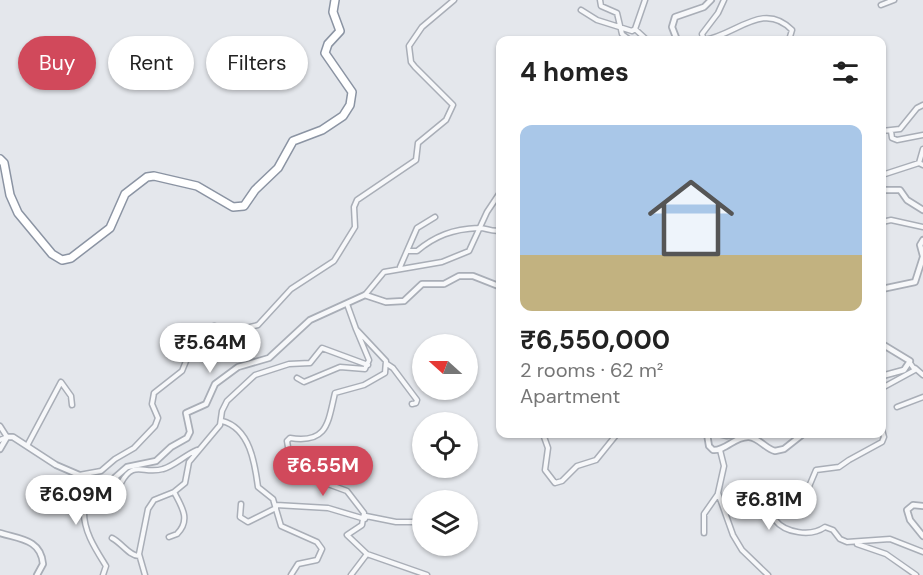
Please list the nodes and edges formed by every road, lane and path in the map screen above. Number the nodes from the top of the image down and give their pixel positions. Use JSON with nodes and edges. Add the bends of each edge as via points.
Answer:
{"nodes":[{"id":1,"x":334,"y":0,"type":"edge"},
{"id":2,"x":454,"y":0,"type":"edge"},
{"id":3,"x":600,"y":0,"type":"edge"},
{"id":4,"x":645,"y":0,"type":"edge"},
{"id":5,"x":711,"y":0,"type":"edge"},
{"id":6,"x":724,"y":0,"type":"edge"},
{"id":7,"x":894,"y":0,"type":"edge"},
{"id":8,"x":881,"y":5,"type":"dead end"},
{"id":9,"x":581,"y":10,"type":"dead end"},
{"id":10,"x":620,"y":26,"type":"junction"},
{"id":11,"x":635,"y":29,"type":"junction"},
{"id":12,"x":625,"y":36,"type":"edge"},
{"id":13,"x":643,"y":36,"type":"edge"},
{"id":14,"x":675,"y":36,"type":"edge"},
{"id":15,"x":703,"y":36,"type":"edge"},
{"id":16,"x":715,"y":36,"type":"edge"},
{"id":17,"x":790,"y":36,"type":"edge"},
{"id":18,"x":923,"y":105,"type":"edge"},
{"id":19,"x":886,"y":131,"type":"edge"},
{"id":20,"x":891,"y":131,"type":"junction"},
{"id":21,"x":923,"y":135,"type":"edge"},
{"id":22,"x":923,"y":149,"type":"edge"},
{"id":23,"x":0,"y":159,"type":"edge"},
{"id":24,"x":921,"y":164,"type":"edge"},
{"id":25,"x":886,"y":174,"type":"edge"},
{"id":26,"x":886,"y":190,"type":"edge"},
{"id":27,"x":496,"y":199,"type":"edge"},
{"id":28,"x":923,"y":210,"type":"edge"},
{"id":29,"x":435,"y":217,"type":"dead end"},
{"id":30,"x":886,"y":221,"type":"edge"},
{"id":31,"x":923,"y":227,"type":"edge"},
{"id":32,"x":479,"y":228,"type":"junction"},
{"id":33,"x":496,"y":231,"type":"edge"},
{"id":34,"x":923,"y":240,"type":"edge"},
{"id":35,"x":407,"y":251,"type":"junction"},
{"id":36,"x":923,"y":256,"type":"edge"},
{"id":37,"x":400,"y":267,"type":"junction"},
{"id":38,"x":496,"y":285,"type":"edge"},
{"id":39,"x":886,"y":288,"type":"edge"},
{"id":40,"x":365,"y":295,"type":"junction"},
{"id":41,"x":347,"y":304,"type":"junction"},
{"id":42,"x":356,"y":329,"type":"junction"},
{"id":43,"x":886,"y":346,"type":"edge"},
{"id":44,"x":910,"y":363,"type":"junction"},
{"id":45,"x":387,"y":364,"type":"junction"},
{"id":46,"x":368,"y":365,"type":"junction"},
{"id":47,"x":915,"y":368,"type":"junction"},
{"id":48,"x":886,"y":375,"type":"edge"},
{"id":49,"x":923,"y":375,"type":"edge"},
{"id":50,"x":297,"y":378,"type":"dead end"},
{"id":51,"x":886,"y":386,"type":"edge"},
{"id":52,"x":923,"y":396,"type":"edge"},
{"id":53,"x":412,"y":404,"type":"dead end"},
{"id":54,"x":72,"y":405,"type":"dead end"},
{"id":55,"x":897,"y":407,"type":"dead end"},
{"id":56,"x":222,"y":421,"type":"junction"},
{"id":57,"x":0,"y":426,"type":"edge"},
{"id":58,"x":7,"y":437,"type":"junction"},
{"id":59,"x":544,"y":438,"type":"edge"},
{"id":60,"x":614,"y":438,"type":"edge"},
{"id":61,"x":708,"y":438,"type":"edge"},
{"id":62,"x":754,"y":438,"type":"joint"},
{"id":63,"x":797,"y":438,"type":"edge"},
{"id":64,"x":884,"y":438,"type":"edge"},
{"id":65,"x":0,"y":440,"type":"edge"},
{"id":66,"x":28,"y":444,"type":"junction"},
{"id":67,"x":200,"y":448,"type":"junction"},
{"id":68,"x":0,"y":449,"type":"edge"},
{"id":69,"x":720,"y":450,"type":"junction"},
{"id":70,"x":78,"y":475,"type":"junction"},
{"id":71,"x":86,"y":478,"type":"junction"},
{"id":72,"x":99,"y":482,"type":"junction"},
{"id":73,"x":174,"y":492,"type":"junction"},
{"id":74,"x":718,"y":493,"type":"junction"},
{"id":75,"x":241,"y":504,"type":"dead end"},
{"id":76,"x":923,"y":506,"type":"edge"},
{"id":77,"x":276,"y":507,"type":"junction"},
{"id":78,"x":365,"y":517,"type":"junction"},
{"id":79,"x":412,"y":522,"type":"edge"},
{"id":80,"x":0,"y":533,"type":"edge"},
{"id":81,"x":704,"y":534,"type":"dead end"},
{"id":82,"x":923,"y":536,"type":"edge"},
{"id":83,"x":169,"y":537,"type":"dead end"},
{"id":84,"x":112,"y":538,"type":"dead end"},
{"id":85,"x":856,"y":543,"type":"junction"},
{"id":86,"x":923,"y":552,"type":"edge"},
{"id":87,"x":367,"y":554,"type":"junction"},
{"id":88,"x":139,"y":556,"type":"junction"},
{"id":89,"x":37,"y":575,"type":"edge"},
{"id":90,"x":103,"y":575,"type":"edge"},
{"id":91,"x":145,"y":575,"type":"edge"},
{"id":92,"x":291,"y":575,"type":"edge"},
{"id":93,"x":351,"y":575,"type":"edge"},
{"id":94,"x":427,"y":575,"type":"edge"},
{"id":95,"x":768,"y":575,"type":"edge"},
{"id":96,"x":916,"y":575,"type":"edge"}],
"edges":[{"from":1,"to":23,"type":"highway","via":[[333,12],[340,31],[325,53],[352,92],[350,105],[336,122],[293,141],[275,173],[244,206],[233,207],[197,186],[147,177],[125,194],[110,228],[71,258],[62,260],[52,254],[18,213]]},
{"from":2,"to":70,"type":"street","via":[[410,42],[411,62],[453,105],[446,120],[418,143],[416,160],[357,200],[355,227],[334,261],[291,289],[262,322],[232,331],[214,326],[207,329],[191,349],[182,371],[154,393],[152,404],[158,418],[155,426],[134,448],[101,471]]},
{"from":3,"to":10,"type":"street","via":[[601,6],[617,13]]},
{"from":4,"to":11,"type":"street"},
{"from":5,"to":14,"type":"street","via":[[704,7],[675,17],[672,27]]},
{"from":6,"to":15,"type":"street"},
{"from":7,"to":8,"type":"street"},
{"from":9,"to":10,"type":"street","via":[[597,20]]},
{"from":10,"to":11,"type":"street","via":[[627,32]]},
{"from":10,"to":12,"type":"street"},
{"from":11,"to":13,"type":"street"},
{"from":16,"to":17,"type":"street","via":[[768,16],[782,20],[792,30]]},
{"from":18,"to":20,"type":"street","via":[[905,125]]},
{"from":19,"to":20,"type":"street"},
{"from":20,"to":21,"type":"street","via":[[897,141]]},
{"from":22,"to":24,"type":"street"},
{"from":24,"to":25,"type":"street"},
{"from":26,"to":28,"type":"street","via":[[900,190]]},
{"from":27,"to":32,"type":"street"},
{"from":29,"to":35,"type":"street","via":[[417,228]]},
{"from":30,"to":31,"type":"street"},
{"from":32,"to":33,"type":"street"},
{"from":32,"to":35,"type":"street","via":[[446,233],[417,251]]},
{"from":32,"to":37,"type":"street","via":[[465,254],[442,262]]},
{"from":34,"to":36,"type":"street"},
{"from":35,"to":37,"type":"street"},
{"from":36,"to":39,"type":"street","via":[[915,282]]},
{"from":37,"to":40,"type":"street","via":[[381,274]]},
{"from":38,"to":40,"type":"street","via":[[476,276],[459,276],[444,284],[422,284],[404,302],[389,303]]},
{"from":40,"to":41,"type":"street"},
{"from":41,"to":42,"type":"street"},
{"from":41,"to":72,"type":"street","via":[[310,320],[273,355],[242,364],[215,384],[206,404],[186,413],[188,438],[156,460],[128,467],[111,481]]},
{"from":42,"to":45,"type":"street"},
{"from":42,"to":46,"type":"street"},
{"from":43,"to":44,"type":"street","via":[[904,355]]},
{"from":44,"to":47,"type":"street"},
{"from":44,"to":48,"type":"street","via":[[904,370]]},
{"from":45,"to":53,"type":"street","via":[[417,400]]},
{"from":45,"to":78,"type":"street","via":[[381,377],[335,393],[331,417],[318,435],[287,441],[297,467],[347,491]]},
{"from":46,"to":50,"type":"street","via":[[361,370],[338,367],[304,382]]},
{"from":46,"to":56,"type":"street","via":[[322,348],[310,363],[289,364],[249,379],[223,407]]},
{"from":47,"to":49,"type":"street"},
{"from":47,"to":51,"type":"street"},
{"from":52,"to":55,"type":"street"},
{"from":54,"to":66,"type":"street","via":[[70,393],[61,382]]},
{"from":56,"to":67,"type":"street"},
{"from":56,"to":77,"type":"street","via":[[240,432],[254,459],[258,487],[271,496]]},
{"from":57,"to":58,"type":"street"},
{"from":58,"to":65,"type":"street"},
{"from":58,"to":66,"type":"street"},
{"from":58,"to":68,"type":"street"},
{"from":59,"to":60,"type":"street","via":[[548,448],[545,470],[555,483],[577,466],[596,460]]},
{"from":61,"to":69,"type":"street","via":[[711,448]]},
{"from":62,"to":63,"type":"street","via":[[779,451]]},
{"from":62,"to":69,"type":"street","via":[[738,439]]},
{"from":64,"to":85,"type":"street","via":[[839,467],[816,470],[805,496],[775,514],[776,523],[788,529],[803,532],[825,527],[842,541]]},
{"from":66,"to":70,"type":"street"},
{"from":67,"to":72,"type":"street","via":[[163,469],[141,468],[127,472],[121,483]]},
{"from":67,"to":73,"type":"street","via":[[189,462],[185,483]]},
{"from":69,"to":74,"type":"street","via":[[724,466]]},
{"from":70,"to":71,"type":"street"},
{"from":71,"to":72,"type":"street"},
{"from":71,"to":90,"type":"street","via":[[85,516],[93,547],[106,566]]},
{"from":73,"to":83,"type":"street","via":[[184,511],[184,524]]},
{"from":73,"to":88,"type":"street","via":[[154,500],[148,509]]},
{"from":74,"to":81,"type":"street","via":[[704,514]]},
{"from":74,"to":95,"type":"street","via":[[735,541]]},
{"from":75,"to":77,"type":"street","via":[[240,517],[248,522]]},
{"from":76,"to":82,"type":"street","via":[[913,505],[907,510]]},
{"from":77,"to":78,"type":"street","via":[[328,508]]},
{"from":77,"to":92,"type":"street","via":[[281,526],[317,542],[322,549],[317,560],[298,564]]},
{"from":78,"to":79,"type":"street"},
{"from":78,"to":87,"type":"street","via":[[362,525],[347,535]]},
{"from":80,"to":89,"type":"street","via":[[36,546],[43,560]]},
{"from":84,"to":88,"type":"street"},
{"from":85,"to":86,"type":"street","via":[[890,539]]},
{"from":85,"to":96,"type":"street","via":[[886,554]]},
{"from":87,"to":93,"type":"street"},
{"from":87,"to":94,"type":"street"},
{"from":88,"to":91,"type":"street"}]}
